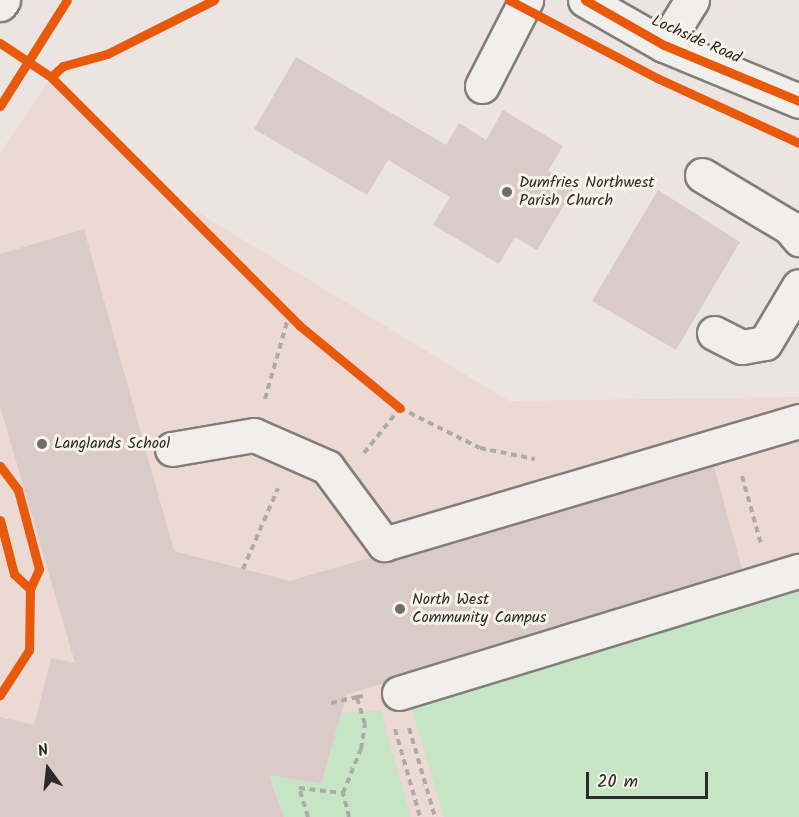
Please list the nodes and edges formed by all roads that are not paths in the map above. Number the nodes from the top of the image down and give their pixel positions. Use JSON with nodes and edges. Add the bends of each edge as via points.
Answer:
{"nodes":[{"id":1,"x":3,"y":0,"type":"edge"},
{"id":2,"x":526,"y":0,"type":"edge"},
{"id":3,"x":585,"y":0,"type":"edge"},
{"id":4,"x":692,"y":0,"type":"edge"},
{"id":5,"x":0,"y":4,"type":"edge"},
{"id":6,"x":664,"y":45,"type":"junction"},
{"id":7,"x":482,"y":86,"type":"dead end"},
{"id":8,"x":799,"y":101,"type":"edge"},
{"id":9,"x":702,"y":175,"type":"dead end"},
{"id":10,"x":799,"y":239,"type":"edge"},
{"id":11,"x":799,"y":286,"type":"edge"},
{"id":12,"x":714,"y":333,"type":"dead end"},
{"id":13,"x":799,"y":421,"type":"edge"},
{"id":14,"x":172,"y":449,"type":"dead end"},
{"id":15,"x":785,"y":576,"type":"edge"},
{"id":16,"x":392,"y":696,"type":"road end"}],
"edges":[{"from":1,"to":5,"type":"street"},
{"from":2,"to":7,"type":"street"},
{"from":3,"to":6,"type":"street","name":"Lochside Road"},
{"from":4,"to":6,"type":"street"},
{"from":6,"to":8,"type":"street","name":"Lochside Road"},
{"from":9,"to":10,"type":"street","via":[[789,227]]},
{"from":11,"to":12,"type":"street","via":[[765,343],[742,347]]},
{"from":13,"to":14,"type":"street","via":[[384,544],[327,467],[298,454],[254,435]]},
{"from":15,"to":16,"type":"street"}]}
